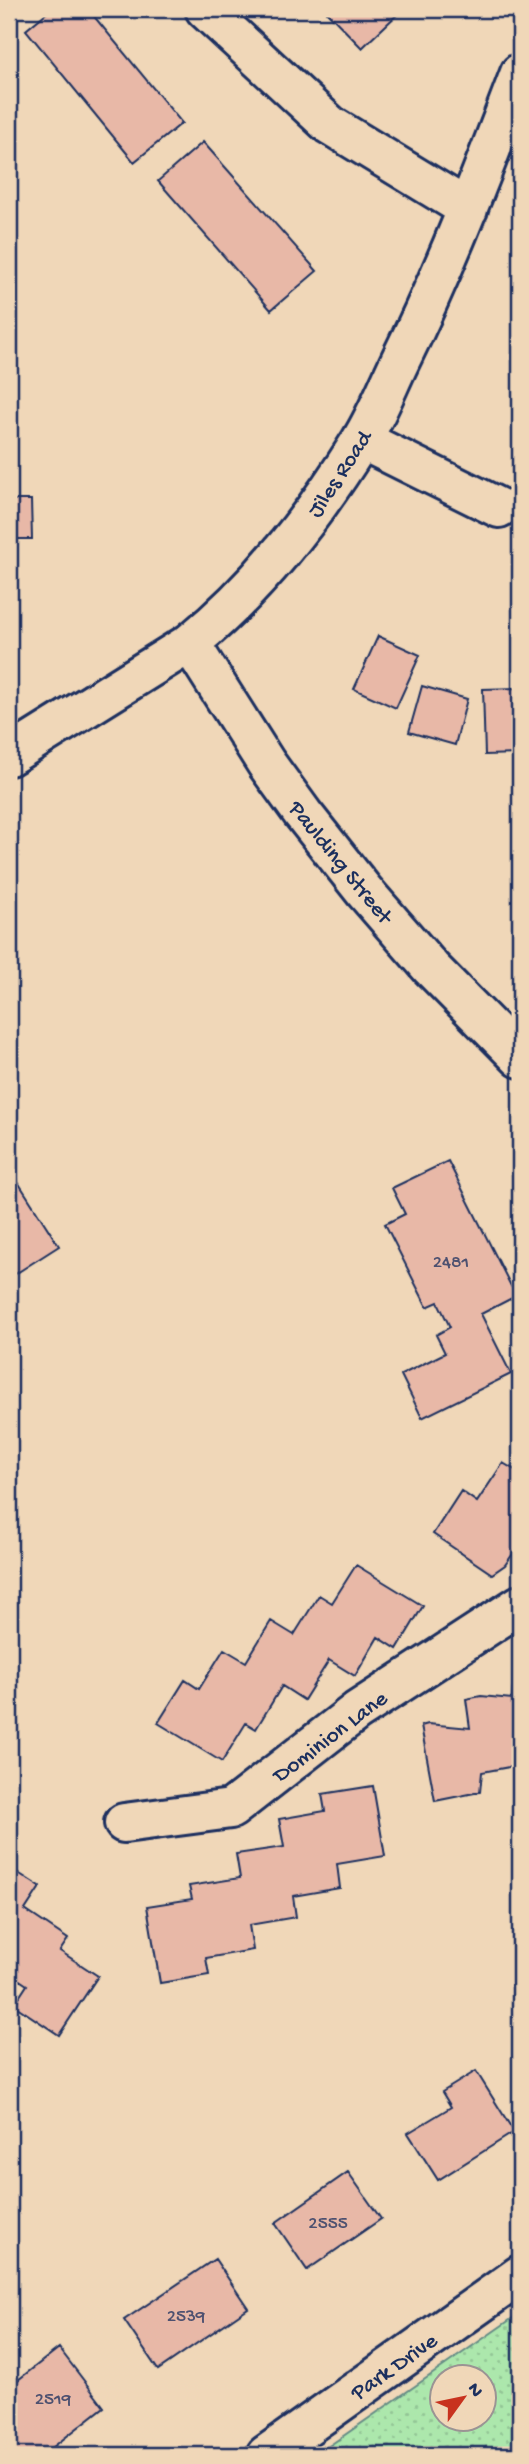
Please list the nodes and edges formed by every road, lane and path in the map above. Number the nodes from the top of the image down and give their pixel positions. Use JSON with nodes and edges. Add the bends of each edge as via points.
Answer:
{"nodes":[{"id":1,"x":205,"y":9,"type":"edge"},
{"id":2,"x":520,"y":73,"type":"edge"},
{"id":3,"x":468,"y":209,"type":"junction"},
{"id":4,"x":362,"y":440,"type":"junction"},
{"id":5,"x":499,"y":508,"type":"dead end"},
{"id":6,"x":190,"y":643,"type":"junction"},
{"id":7,"x":9,"y":756,"type":"edge"},
{"id":8,"x":520,"y":1058,"type":"edge"},
{"id":9,"x":520,"y":1605,"type":"edge"},
{"id":10,"x":124,"y":1823,"type":"dead end"},
{"id":11,"x":520,"y":2275,"type":"edge"},
{"id":12,"x":266,"y":2455,"type":"edge"}],
"edges":[{"from":1,"to":3,"type":"street","via":[[330,125]]},
{"from":2,"to":3,"type":"street","name":"Jiles Road"},
{"from":3,"to":4,"type":"street","name":"Jiles Road"},
{"from":4,"to":5,"type":"street"},
{"from":4,"to":6,"type":"street","name":"Jiles Road","via":[[302,527]]},
{"from":6,"to":7,"type":"street","name":"Jiles Road"},
{"from":6,"to":8,"type":"street","name":"Paulding Street","via":[[266,762],[364,891],[431,968]]},
{"from":9,"to":10,"type":"street","name":"Dominion Lane","via":[[357,1711],[231,1809]]},
{"from":11,"to":12,"type":"street","name":"Park Drive"}]}
